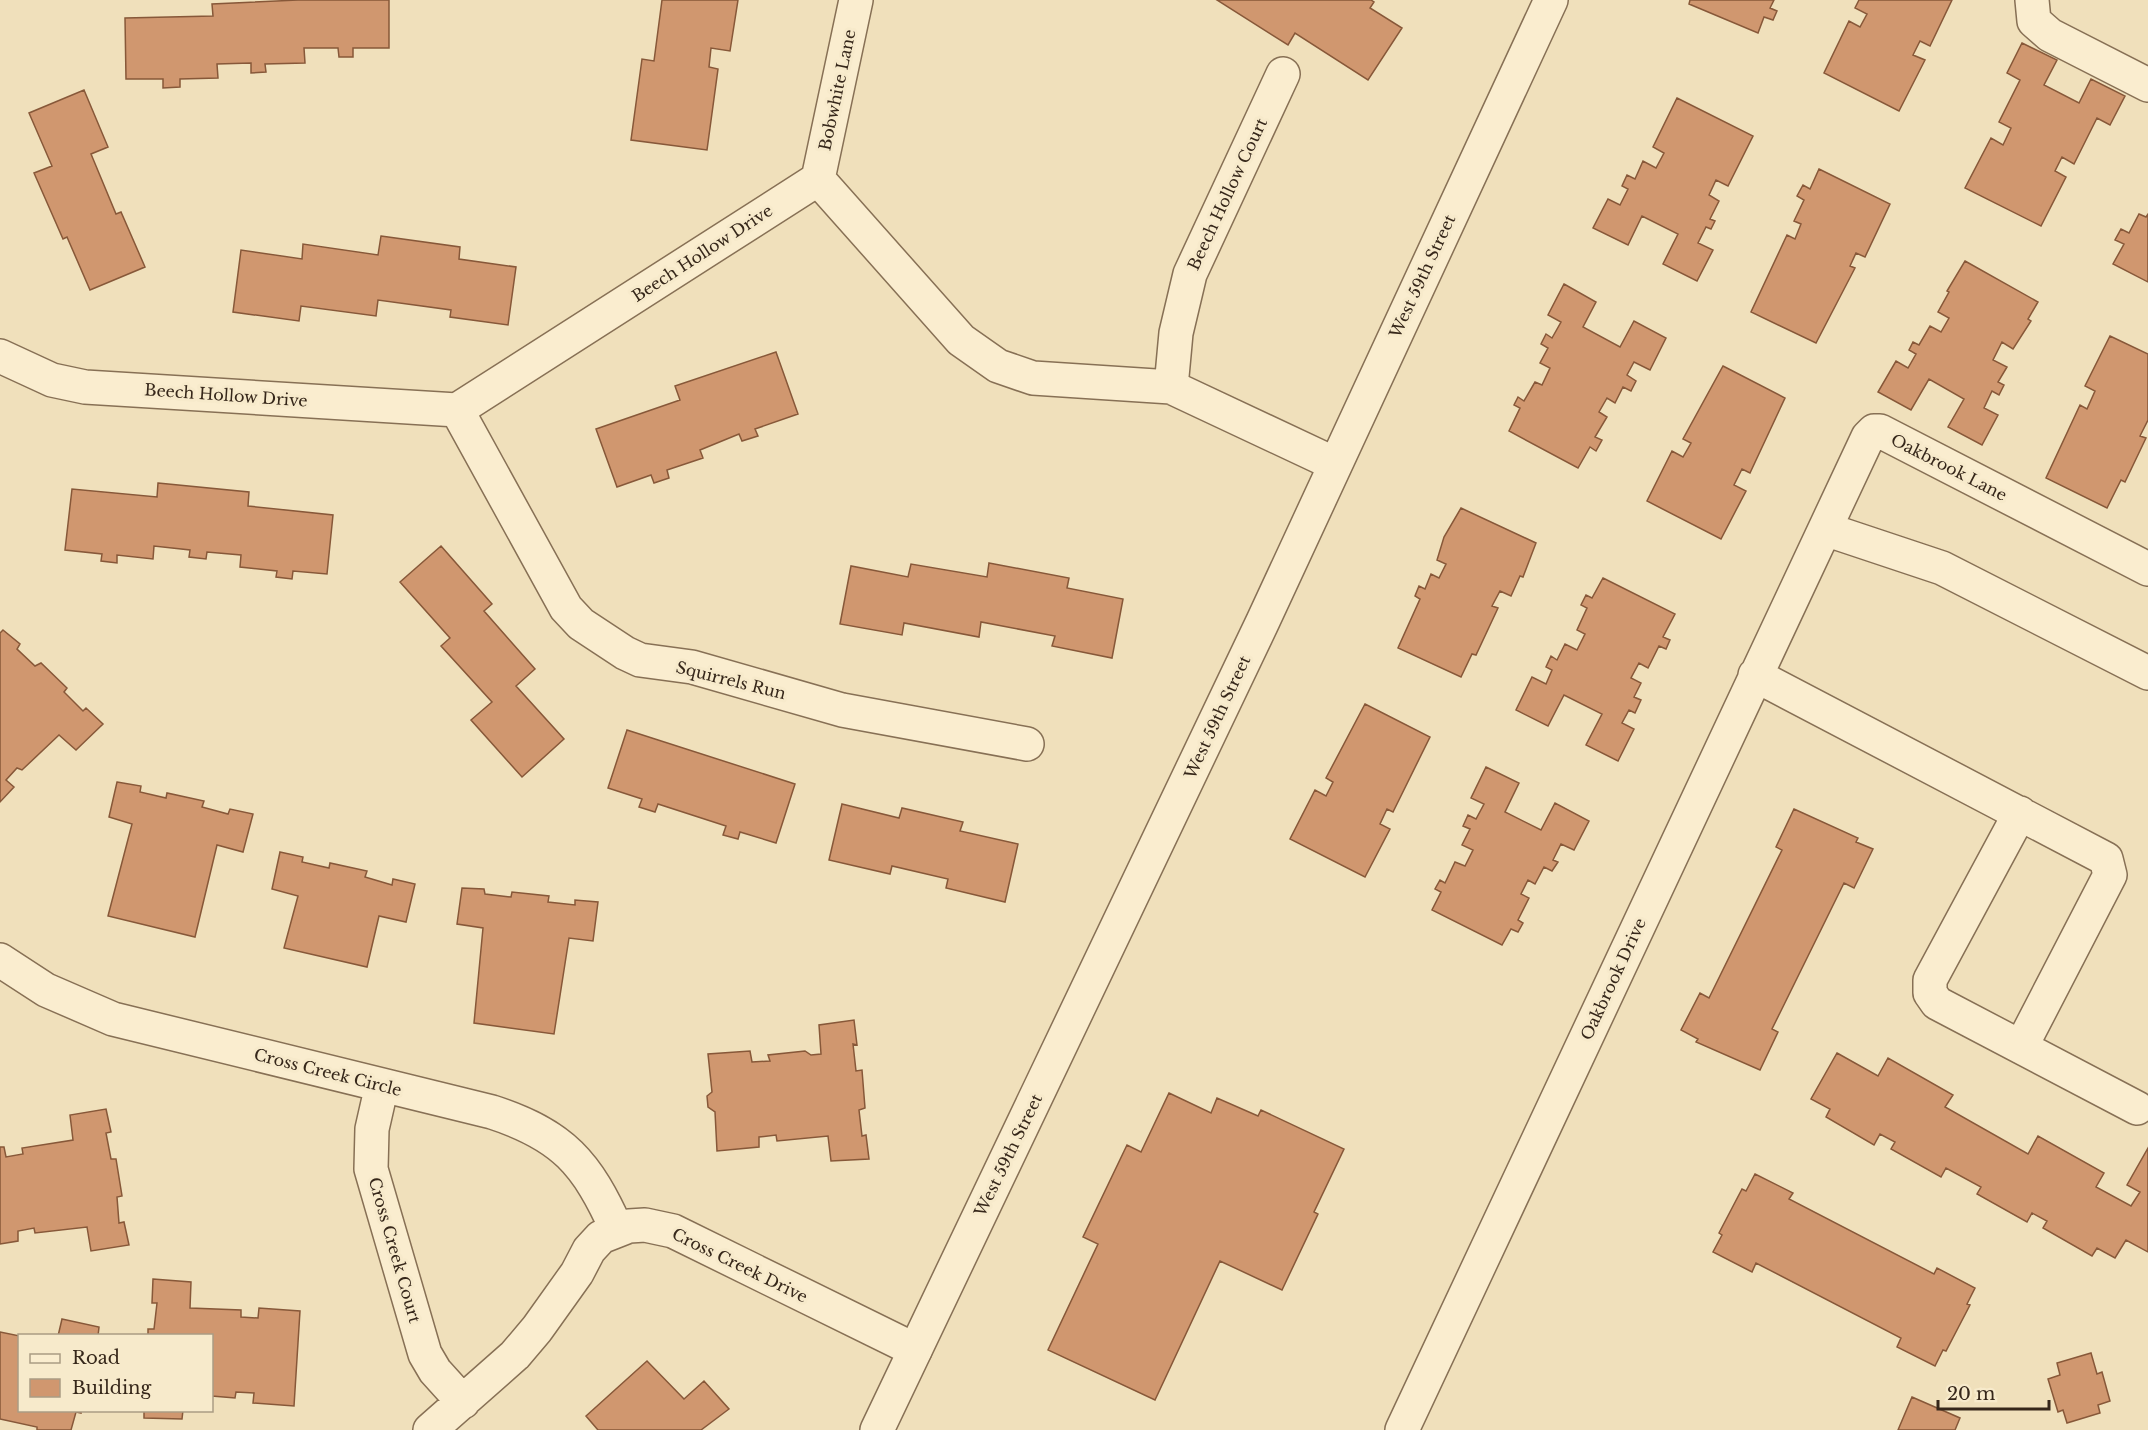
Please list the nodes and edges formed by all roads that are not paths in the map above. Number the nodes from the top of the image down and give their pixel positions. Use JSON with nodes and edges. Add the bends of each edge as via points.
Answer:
{"nodes":[{"id":1,"x":855,"y":0,"type":"edge"},
{"id":2,"x":1551,"y":0,"type":"edge"},
{"id":3,"x":2032,"y":0,"type":"edge"},
{"id":4,"x":1283,"y":74,"type":"dead end"},
{"id":5,"x":2148,"y":85,"type":"edge"},
{"id":6,"x":818,"y":179,"type":"junction"},
{"id":7,"x":0,"y":356,"type":"edge"},
{"id":8,"x":1171,"y":387,"type":"junction"},
{"id":9,"x":457,"y":410,"type":"junction"},
{"id":10,"x":1335,"y":464,"type":"junction"},
{"id":11,"x":1825,"y":529,"type":"junction"},
{"id":12,"x":2148,"y":569,"type":"edge"},
{"id":13,"x":2148,"y":673,"type":"edge"},
{"id":14,"x":1755,"y":675,"type":"junction"},
{"id":15,"x":1027,"y":744,"type":"dead end"},
{"id":16,"x":2020,"y":813,"type":"junction"},
{"id":17,"x":0,"y":960,"type":"edge"},
{"id":18,"x":2021,"y":1047,"type":"junction"},
{"id":19,"x":382,"y":1085,"type":"junction"},
{"id":20,"x":2137,"y":1108,"type":"dead end"},
{"id":21,"x":617,"y":1230,"type":"junction"},
{"id":22,"x":915,"y":1350,"type":"junction"},
{"id":23,"x":463,"y":1402,"type":"junction"},
{"id":24,"x":430,"y":1430,"type":"edge"},
{"id":25,"x":877,"y":1430,"type":"edge"},
{"id":26,"x":1402,"y":1430,"type":"edge"}],
"edges":[{"from":1,"to":6,"type":"street","name":"Bobwhite Lane"},
{"from":2,"to":10,"type":"street","name":"West 59th Street"},
{"from":3,"to":5,"type":"street","via":[[2034,21],[2050,35]]},
{"from":4,"to":8,"type":"street","name":"Beech Hollow Court","via":[[1190,274],[1176,333]]},
{"from":6,"to":8,"type":"street","via":[[961,340],[991,362],[1033,378]]},
{"from":6,"to":9,"type":"street","name":"Beech Hollow Drive"},
{"from":7,"to":9,"type":"street","name":"Beech Hollow Drive","via":[[52,380],[86,387]]},
{"from":8,"to":10,"type":"street"},
{"from":9,"to":15,"type":"street","name":"Squirrels Run","via":[[566,608],[581,624],[629,656],[645,662],[692,667],[842,710]]},
{"from":10,"to":22,"type":"street","name":"West 59th Street"},
{"from":11,"to":12,"type":"street","name":"Oakbrook Lane","via":[[1868,437],[1880,431]]},
{"from":11,"to":13,"type":"street","via":[[1942,568]]},
{"from":11,"to":14,"type":"street","name":"Oakbrook Drive"},
{"from":14,"to":16,"type":"street"},
{"from":14,"to":26,"type":"street","name":"Oakbrook Drive"},
{"from":16,"to":18,"type":"street","via":[[2106,859],[2110,875]]},
{"from":16,"to":18,"type":"street","via":[[1930,980],[1930,993],[1937,1003]]},
{"from":17,"to":19,"type":"street","name":"Cross Creek Circle","via":[[61,998],[113,1019]]},
{"from":18,"to":20,"type":"street"},
{"from":19,"to":21,"type":"street","name":"Cross Creek Circle","via":[[492,1112],[551,1138],[585,1170],[603,1197]]},
{"from":19,"to":23,"type":"street","name":"Cross Creek Court","via":[[372,1129],[374,1182],[425,1354]]},
{"from":21,"to":22,"type":"street","name":"Cross Creek Drive","via":[[645,1225],[673,1231]]},
{"from":21,"to":23,"type":"street","name":"Cross Creek Drive","via":[[602,1237],[589,1250],[578,1273],[537,1329],[515,1355]]},
{"from":22,"to":25,"type":"street","name":"West 59th Street"},
{"from":23,"to":24,"type":"street","name":"Cross Creek Drive"}]}
